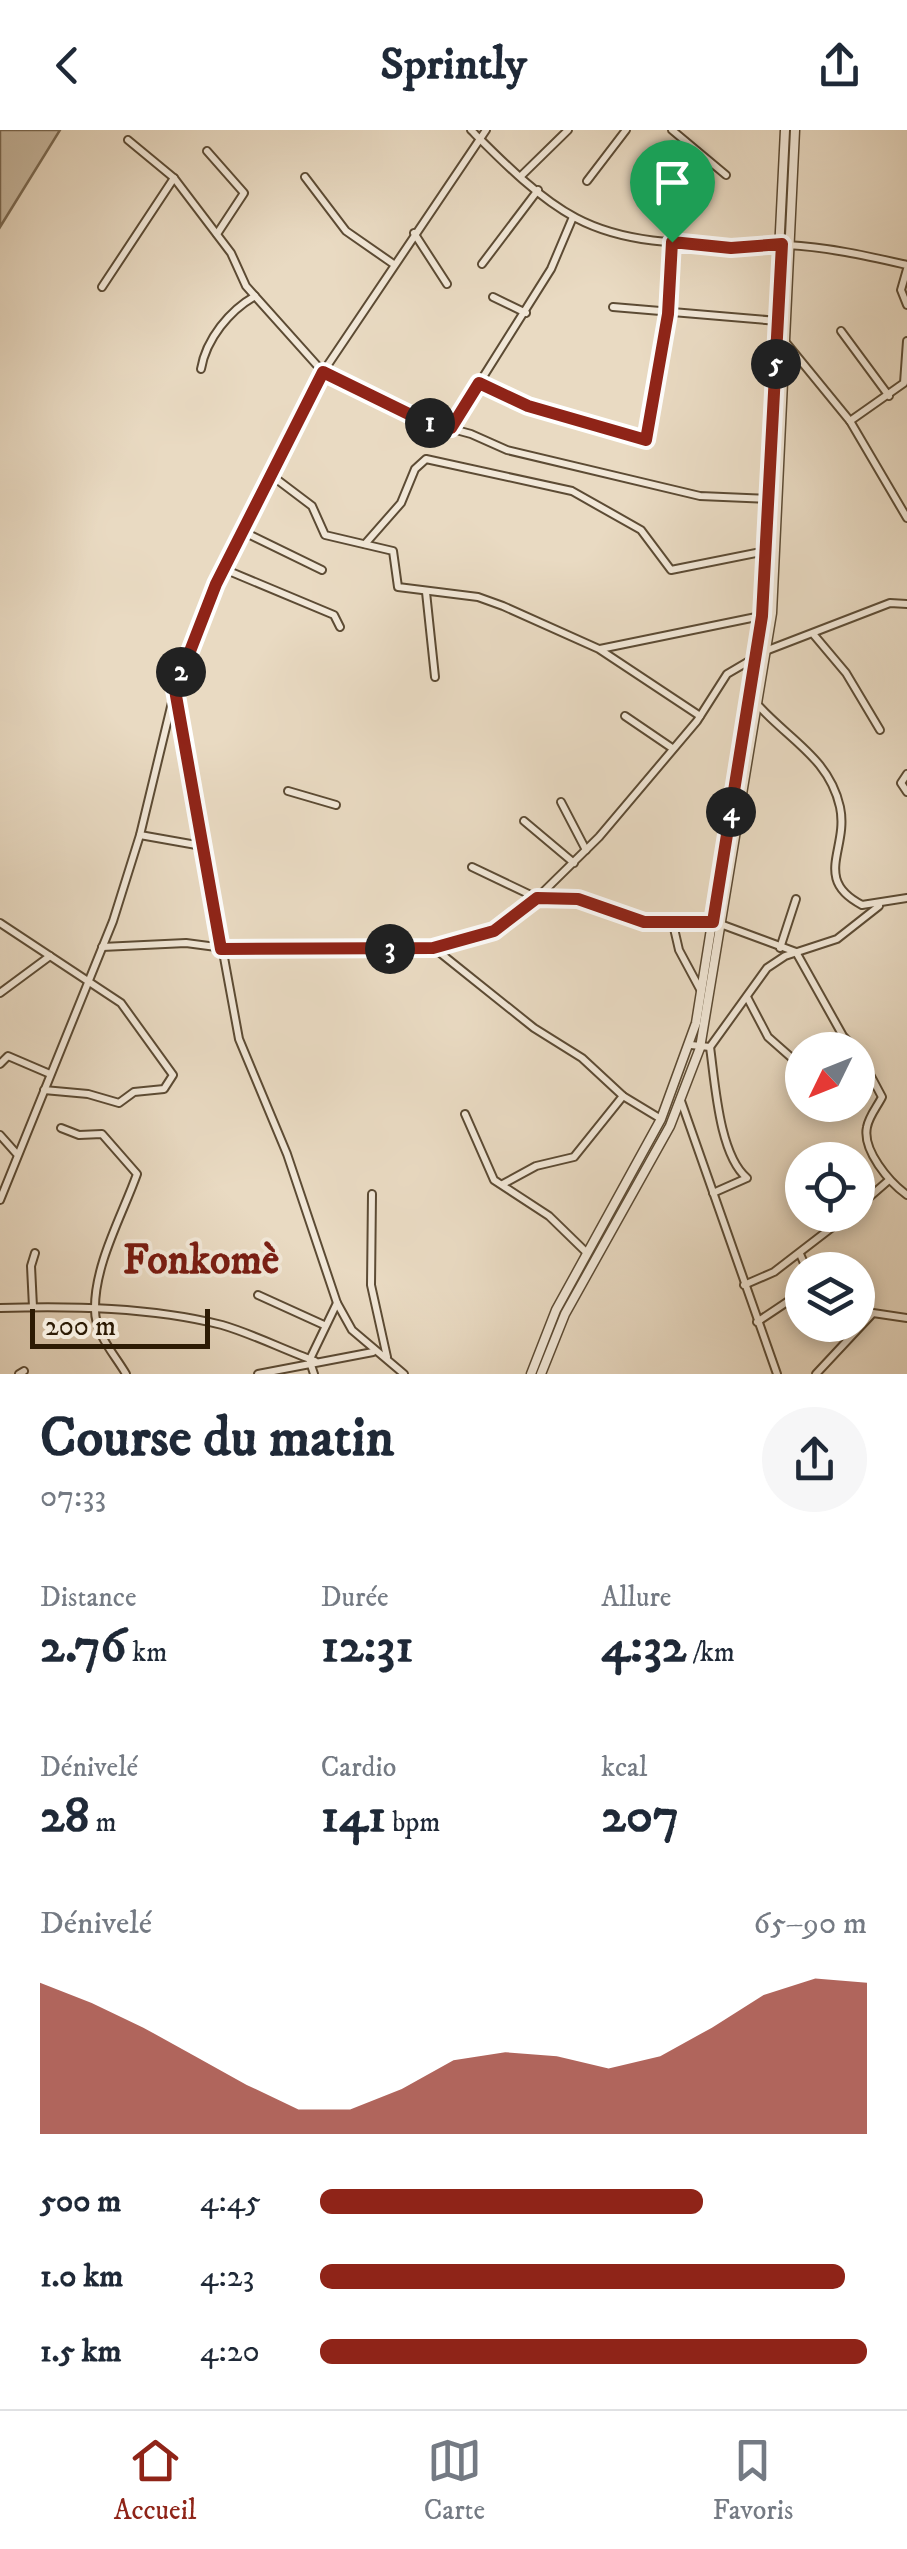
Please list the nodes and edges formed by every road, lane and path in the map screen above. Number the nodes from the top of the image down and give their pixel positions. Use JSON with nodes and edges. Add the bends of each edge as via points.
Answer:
{"nodes":[{"id":1,"x":471,"y":130,"type":"edge"},
{"id":2,"x":486,"y":130,"type":"edge"},
{"id":3,"x":568,"y":130,"type":"edge"},
{"id":4,"x":626,"y":130,"type":"edge"},
{"id":5,"x":672,"y":130,"type":"edge"},
{"id":6,"x":785,"y":130,"type":"edge"},
{"id":7,"x":795,"y":130,"type":"edge"},
{"id":8,"x":128,"y":140,"type":"dead end"},
{"id":9,"x":481,"y":140,"type":"junction"},
{"id":10,"x":207,"y":151,"type":"dead end"},
{"id":11,"x":522,"y":175,"type":"junction"},
{"id":12,"x":726,"y":175,"type":"dead end"},
{"id":13,"x":174,"y":178,"type":"junction"},
{"id":14,"x":305,"y":178,"type":"dead end"},
{"id":15,"x":587,"y":182,"type":"dead end"},
{"id":16,"x":538,"y":190,"type":"junction"},
{"id":17,"x":573,"y":217,"type":"junction"},
{"id":18,"x":414,"y":233,"type":"junction"},
{"id":19,"x":217,"y":234,"type":"junction"},
{"id":20,"x":672,"y":242,"type":"junction"},
{"id":21,"x":787,"y":245,"type":"junction"},
{"id":22,"x":392,"y":263,"type":"junction"},
{"id":23,"x":482,"y":264,"type":"dead end"},
{"id":24,"x":907,"y":267,"type":"edge"},
{"id":25,"x":447,"y":284,"type":"dead end"},
{"id":26,"x":102,"y":287,"type":"dead end"},
{"id":27,"x":256,"y":296,"type":"junction"},
{"id":28,"x":493,"y":297,"type":"dead end"},
{"id":29,"x":907,"y":305,"type":"edge"},
{"id":30,"x":613,"y":307,"type":"dead end"},
{"id":31,"x":526,"y":312,"type":"junction"},
{"id":32,"x":668,"y":314,"type":"junction"},
{"id":33,"x":779,"y":321,"type":"junction"},
{"id":34,"x":841,"y":330,"type":"dead end"},
{"id":35,"x":907,"y":341,"type":"edge"},
{"id":36,"x":787,"y":344,"type":"junction"},
{"id":37,"x":201,"y":369,"type":"dead end"},
{"id":38,"x":323,"y":372,"type":"junction"},
{"id":39,"x":479,"y":383,"type":"junction"},
{"id":40,"x":889,"y":396,"type":"junction"},
{"id":41,"x":850,"y":420,"type":"junction"},
{"id":42,"x":451,"y":428,"type":"junction"},
{"id":43,"x":270,"y":475,"type":"junction"},
{"id":44,"x":769,"y":500,"type":"junction"},
{"id":45,"x":907,"y":518,"type":"edge"},
{"id":46,"x":242,"y":531,"type":"junction"},
{"id":47,"x":365,"y":544,"type":"junction"},
{"id":48,"x":767,"y":550,"type":"junction"},
{"id":49,"x":224,"y":569,"type":"junction"},
{"id":50,"x":322,"y":570,"type":"dead end"},
{"id":51,"x":426,"y":592,"type":"junction"},
{"id":52,"x":907,"y":604,"type":"edge"},
{"id":53,"x":762,"y":616,"type":"junction"},
{"id":54,"x":340,"y":627,"type":"dead end"},
{"id":55,"x":814,"y":636,"type":"junction"},
{"id":56,"x":599,"y":649,"type":"junction"},
{"id":57,"x":768,"y":650,"type":"junction"},
{"id":58,"x":757,"y":658,"type":"junction"},
{"id":59,"x":434,"y":677,"type":"dead end"},
{"id":60,"x":175,"y":690,"type":"junction"},
{"id":61,"x":758,"y":704,"type":"junction"},
{"id":62,"x":625,"y":716,"type":"dead end"},
{"id":63,"x":700,"y":716,"type":"junction"},
{"id":64,"x":880,"y":730,"type":"dead end"},
{"id":65,"x":672,"y":748,"type":"junction"},
{"id":66,"x":907,"y":774,"type":"edge"},
{"id":67,"x":288,"y":791,"type":"dead end"},
{"id":68,"x":907,"y":792,"type":"edge"},
{"id":69,"x":562,"y":802,"type":"dead end"},
{"id":70,"x":336,"y":805,"type":"dead end"},
{"id":71,"x":524,"y":821,"type":"dead end"},
{"id":72,"x":140,"y":835,"type":"junction"},
{"id":73,"x":202,"y":846,"type":"junction"},
{"id":74,"x":586,"y":850,"type":"junction"},
{"id":75,"x":574,"y":862,"type":"junction"},
{"id":76,"x":472,"y":867,"type":"dead end"},
{"id":77,"x":537,"y":898,"type":"junction"},
{"id":78,"x":796,"y":898,"type":"dead end"},
{"id":79,"x":907,"y":898,"type":"edge"},
{"id":80,"x":880,"y":905,"type":"junction"},
{"id":81,"x":0,"y":923,"type":"edge"},
{"id":82,"x":718,"y":923,"type":"junction"},
{"id":83,"x":674,"y":924,"type":"junction"},
{"id":84,"x":102,"y":947,"type":"junction"},
{"id":85,"x":433,"y":948,"type":"junction"},
{"id":86,"x":780,"y":948,"type":"junction"},
{"id":87,"x":221,"y":949,"type":"junction"},
{"id":88,"x":796,"y":952,"type":"junction"},
{"id":89,"x":50,"y":956,"type":"junction"},
{"id":90,"x":91,"y":979,"type":"junction"},
{"id":91,"x":701,"y":992,"type":"junction"},
{"id":92,"x":0,"y":993,"type":"edge"},
{"id":93,"x":747,"y":997,"type":"junction"},
{"id":94,"x":841,"y":1032,"type":"edge"},
{"id":95,"x":700,"y":1047,"type":"junction"},
{"id":96,"x":785,"y":1052,"type":"edge"},
{"id":97,"x":0,"y":1064,"type":"edge"},
{"id":98,"x":50,"y":1074,"type":"junction"},
{"id":99,"x":875,"y":1085,"type":"edge"},
{"id":100,"x":44,"y":1090,"type":"junction"},
{"id":101,"x":623,"y":1096,"type":"junction"},
{"id":102,"x":681,"y":1101,"type":"junction"},
{"id":103,"x":875,"y":1109,"type":"edge"},
{"id":104,"x":465,"y":1114,"type":"dead end"},
{"id":105,"x":662,"y":1120,"type":"junction"},
{"id":106,"x":868,"y":1122,"type":"edge"},
{"id":107,"x":60,"y":1128,"type":"dead end"},
{"id":108,"x":0,"y":1135,"type":"edge"},
{"id":109,"x":16,"y":1153,"type":"junction"},
{"id":110,"x":889,"y":1180,"type":"junction"},
{"id":111,"x":503,"y":1184,"type":"junction"},
{"id":112,"x":875,"y":1192,"type":"edge"},
{"id":113,"x":713,"y":1193,"type":"junction"},
{"id":114,"x":372,"y":1194,"type":"dead end"},
{"id":115,"x":907,"y":1195,"type":"edge"},
{"id":116,"x":0,"y":1200,"type":"edge"},
{"id":117,"x":827,"y":1232,"type":"edge"},
{"id":118,"x":587,"y":1252,"type":"junction"},
{"id":119,"x":802,"y":1252,"type":"edge"},
{"id":120,"x":34,"y":1253,"type":"dead end"},
{"id":121,"x":785,"y":1264,"type":"edge"},
{"id":122,"x":744,"y":1286,"type":"junction"},
{"id":123,"x":258,"y":1296,"type":"dead end"},
{"id":124,"x":338,"y":1303,"type":"junction"},
{"id":125,"x":785,"y":1303,"type":"edge"},
{"id":126,"x":33,"y":1307,"type":"junction"},
{"id":127,"x":0,"y":1308,"type":"edge"},
{"id":128,"x":95,"y":1311,"type":"junction"},
{"id":129,"x":907,"y":1318,"type":"edge"},
{"id":130,"x":757,"y":1322,"type":"junction"},
{"id":131,"x":324,"y":1325,"type":"junction"},
{"id":132,"x":374,"y":1351,"type":"junction"},
{"id":133,"x":388,"y":1358,"type":"junction"},
{"id":134,"x":312,"y":1360,"type":"junction"},
{"id":135,"x":281,"y":1371,"type":"edge"},
{"id":136,"x":126,"y":1374,"type":"edge"},
{"id":137,"x":258,"y":1374,"type":"edge"},
{"id":138,"x":314,"y":1374,"type":"edge"},
{"id":139,"x":404,"y":1374,"type":"edge"},
{"id":140,"x":531,"y":1374,"type":"edge"},
{"id":141,"x":541,"y":1374,"type":"edge"},
{"id":142,"x":776,"y":1374,"type":"edge"},
{"id":143,"x":816,"y":1374,"type":"edge"}],
"edges":[{"from":1,"to":9,"type":"street"},
{"from":2,"to":9,"type":"street"},
{"from":3,"to":11,"type":"street"},
{"from":4,"to":15,"type":"street"},
{"from":5,"to":12,"type":"street"},
{"from":6,"to":21,"type":"street"},
{"from":7,"to":21,"type":"street"},
{"from":8,"to":13,"type":"street"},
{"from":9,"to":11,"type":"street"},
{"from":9,"to":18,"type":"street"},
{"from":10,"to":19,"type":"street","via":[[244,192]]},
{"from":11,"to":16,"type":"street"},
{"from":13,"to":19,"type":"street"},
{"from":13,"to":26,"type":"street"},
{"from":14,"to":22,"type":"street","via":[[346,231]]},
{"from":16,"to":17,"type":"street"},
{"from":16,"to":23,"type":"street"},
{"from":17,"to":20,"type":"street"},
{"from":17,"to":31,"type":"street"},
{"from":18,"to":22,"type":"street"},
{"from":18,"to":25,"type":"street"},
{"from":19,"to":27,"type":"street"},
{"from":20,"to":21,"type":"street"},
{"from":20,"to":32,"type":"street"},
{"from":21,"to":24,"type":"street"},
{"from":21,"to":33,"type":"street"},
{"from":21,"to":36,"type":"street"},
{"from":22,"to":38,"type":"street"},
{"from":24,"to":29,"type":"street","via":[[901,290]]},
{"from":27,"to":37,"type":"street","via":[[232,311]]},
{"from":27,"to":38,"type":"street"},
{"from":28,"to":31,"type":"street"},
{"from":30,"to":32,"type":"street"},
{"from":31,"to":39,"type":"street"},
{"from":32,"to":33,"type":"street"},
{"from":32,"to":39,"type":"street","via":[[646,440],[528,406]]},
{"from":33,"to":44,"type":"street"},
{"from":34,"to":40,"type":"street"},
{"from":35,"to":40,"type":"street","via":[[904,384]]},
{"from":36,"to":41,"type":"street"},
{"from":36,"to":57,"type":"street"},
{"from":38,"to":42,"type":"street"},
{"from":38,"to":43,"type":"street"},
{"from":39,"to":42,"type":"street"},
{"from":40,"to":41,"type":"street"},
{"from":41,"to":45,"type":"street"},
{"from":42,"to":44,"type":"street","via":[[506,450],[654,486]]},
{"from":43,"to":46,"type":"street"},
{"from":43,"to":47,"type":"street","via":[[312,506],[325,535]]},
{"from":44,"to":48,"type":"street"},
{"from":46,"to":49,"type":"street"},
{"from":46,"to":50,"type":"street"},
{"from":47,"to":48,"type":"street","via":[[401,503],[426,459],[572,491],[641,530],[672,570]]},
{"from":47,"to":51,"type":"street","via":[[396,554],[398,587]]},
{"from":48,"to":53,"type":"street"},
{"from":49,"to":54,"type":"street","via":[[334,616]]},
{"from":49,"to":60,"type":"street"},
{"from":51,"to":56,"type":"street","via":[[493,602]]},
{"from":51,"to":59,"type":"street"},
{"from":52,"to":55,"type":"street","via":[[890,603]]},
{"from":53,"to":56,"type":"street"},
{"from":53,"to":58,"type":"street"},
{"from":55,"to":57,"type":"street"},
{"from":55,"to":64,"type":"street"},
{"from":56,"to":63,"type":"street"},
{"from":57,"to":58,"type":"street"},
{"from":57,"to":61,"type":"street"},
{"from":58,"to":63,"type":"street","via":[[722,678]]},
{"from":58,"to":82,"type":"street"},
{"from":60,"to":72,"type":"street"},
{"from":60,"to":73,"type":"street"},
{"from":61,"to":80,"type":"street","via":[[831,780],[842,820],[836,882],[854,901]]},
{"from":61,"to":82,"type":"street"},
{"from":62,"to":65,"type":"street"},
{"from":63,"to":65,"type":"street"},
{"from":65,"to":74,"type":"street"},
{"from":66,"to":68,"type":"street","via":[[901,784]]},
{"from":67,"to":70,"type":"street"},
{"from":69,"to":74,"type":"street"},
{"from":71,"to":75,"type":"street"},
{"from":72,"to":73,"type":"street"},
{"from":72,"to":84,"type":"street"},
{"from":73,"to":87,"type":"street"},
{"from":74,"to":75,"type":"street"},
{"from":75,"to":77,"type":"street"},
{"from":76,"to":77,"type":"street"},
{"from":77,"to":83,"type":"street","via":[[578,899],[644,922]]},
{"from":77,"to":85,"type":"street","via":[[494,931]]},
{"from":78,"to":86,"type":"street"},
{"from":79,"to":80,"type":"street"},
{"from":80,"to":88,"type":"street","via":[[837,939]]},
{"from":81,"to":89,"type":"street"},
{"from":82,"to":83,"type":"street"},
{"from":82,"to":86,"type":"street"},
{"from":82,"to":91,"type":"street"},
{"from":82,"to":95,"type":"street"},
{"from":83,"to":91,"type":"street"},
{"from":84,"to":87,"type":"street","via":[[186,943]]},
{"from":84,"to":90,"type":"street"},
{"from":85,"to":87,"type":"street"},
{"from":85,"to":101,"type":"street"},
{"from":86,"to":88,"type":"street"},
{"from":87,"to":124,"type":"street","via":[[239,1040]]},
{"from":88,"to":93,"type":"street","via":[[767,968]]},
{"from":88,"to":94,"type":"street"},
{"from":89,"to":90,"type":"street"},
{"from":89,"to":92,"type":"street"},
{"from":90,"to":98,"type":"street"},
{"from":90,"to":100,"type":"street","via":[[140,1024],[174,1075],[171,1084],[134,1092],[119,1103]]},
{"from":91,"to":95,"type":"street"},
{"from":93,"to":95,"type":"street"},
{"from":93,"to":96,"type":"street","via":[[768,1037]]},
{"from":95,"to":102,"type":"street"},
{"from":95,"to":105,"type":"street"},
{"from":95,"to":113,"type":"street","via":[[738,1171],[747,1178]]},
{"from":97,"to":98,"type":"street","via":[[8,1056]]},
{"from":98,"to":100,"type":"street"},
{"from":99,"to":103,"type":"street","via":[[882,1098]]},
{"from":100,"to":109,"type":"street"},
{"from":101,"to":105,"type":"street"},
{"from":101,"to":111,"type":"street","via":[[574,1157],[536,1166]]},
{"from":102,"to":113,"type":"street"},
{"from":102,"to":141,"type":"street","via":[[565,1314]]},
{"from":104,"to":111,"type":"street","via":[[488,1172]]},
{"from":105,"to":118,"type":"street"},
{"from":106,"to":110,"type":"street","via":[[866,1136]]},
{"from":107,"to":128,"type":"street","via":[[102,1134],[136,1174]]},
{"from":108,"to":109,"type":"street"},
{"from":109,"to":116,"type":"street"},
{"from":110,"to":112,"type":"street"},
{"from":110,"to":115,"type":"street"},
{"from":111,"to":118,"type":"street"},
{"from":113,"to":122,"type":"street"},
{"from":114,"to":133,"type":"street","via":[[371,1284]]},
{"from":117,"to":119,"type":"street"},
{"from":118,"to":140,"type":"street"},
{"from":120,"to":126,"type":"street"},
{"from":121,"to":122,"type":"street"},
{"from":122,"to":130,"type":"street"},
{"from":123,"to":131,"type":"street"},
{"from":124,"to":131,"type":"street"},
{"from":124,"to":132,"type":"street"},
{"from":125,"to":130,"type":"street"},
{"from":126,"to":127,"type":"street"},
{"from":126,"to":128,"type":"street"},
{"from":128,"to":134,"type":"street","via":[[224,1326]]},
{"from":128,"to":136,"type":"street"},
{"from":129,"to":143,"type":"street","via":[[873,1312]]},
{"from":130,"to":142,"type":"street"},
{"from":131,"to":134,"type":"street"},
{"from":132,"to":133,"type":"street"},
{"from":132,"to":134,"type":"street"},
{"from":133,"to":139,"type":"street"},
{"from":134,"to":135,"type":"street"},
{"from":134,"to":138,"type":"street"},
{"from":135,"to":137,"type":"street"}]}
